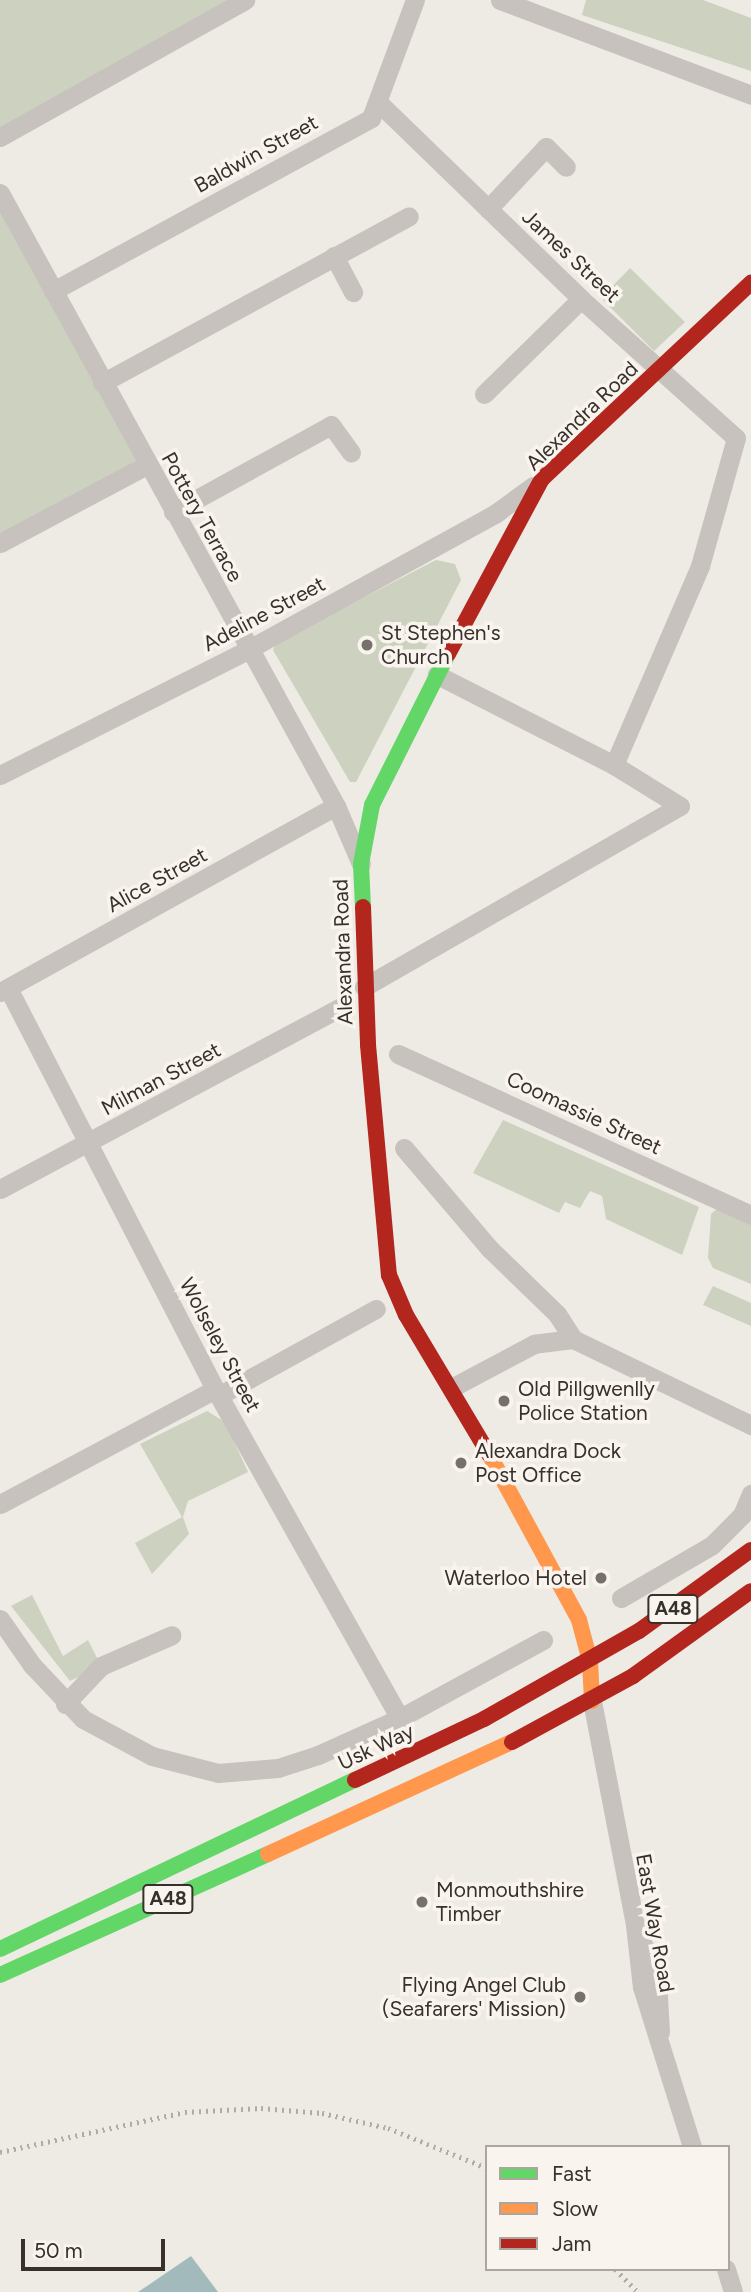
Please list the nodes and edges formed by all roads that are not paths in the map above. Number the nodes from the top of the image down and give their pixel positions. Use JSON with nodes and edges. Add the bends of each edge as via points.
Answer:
{"nodes":[{"id":1,"x":245,"y":0,"type":"edge"},
{"id":2,"x":415,"y":0,"type":"edge"},
{"id":3,"x":500,"y":0,"type":"edge"},
{"id":4,"x":751,"y":95,"type":"edge"},
{"id":5,"x":379,"y":103,"type":"junction"},
{"id":6,"x":0,"y":137,"type":"edge"},
{"id":7,"x":566,"y":167,"type":"dead end"},
{"id":8,"x":0,"y":193,"type":"edge"},
{"id":9,"x":488,"y":209,"type":"junction"},
{"id":10,"x":409,"y":216,"type":"dead end"},
{"id":11,"x":334,"y":256,"type":"junction"},
{"id":12,"x":751,"y":283,"type":"edge"},
{"id":13,"x":53,"y":291,"type":"junction"},
{"id":14,"x":353,"y":292,"type":"dead end"},
{"id":15,"x":581,"y":299,"type":"junction"},
{"id":16,"x":661,"y":370,"type":"junction"},
{"id":17,"x":102,"y":383,"type":"junction"},
{"id":18,"x":484,"y":394,"type":"dead end"},
{"id":19,"x":743,"y":436,"type":"edge"},
{"id":20,"x":351,"y":453,"type":"dead end"},
{"id":21,"x":147,"y":465,"type":"junction"},
{"id":22,"x":542,"y":479,"type":"junction"},
{"id":23,"x":173,"y":512,"type":"junction"},
{"id":24,"x":0,"y":543,"type":"edge"},
{"id":25,"x":249,"y":649,"type":"junction"},
{"id":26,"x":437,"y":675,"type":"junction"},
{"id":27,"x":614,"y":765,"type":"junction"},
{"id":28,"x":0,"y":775,"type":"edge"},
{"id":29,"x":336,"y":806,"type":"junction"},
{"id":30,"x":361,"y":864,"type":"junction"},
{"id":31,"x":364,"y":987,"type":"junction"},
{"id":32,"x":4,"y":990,"type":"edge"},
{"id":33,"x":343,"y":1006,"type":"dead end"},
{"id":34,"x":398,"y":1054,"type":"dead end"},
{"id":35,"x":90,"y":1143,"type":"junction"},
{"id":36,"x":404,"y":1148,"type":"dead end"},
{"id":37,"x":0,"y":1189,"type":"edge"},
{"id":38,"x":751,"y":1214,"type":"edge"},
{"id":39,"x":376,"y":1309,"type":"dead end"},
{"id":40,"x":573,"y":1339,"type":"junction"},
{"id":41,"x":453,"y":1387,"type":"junction"},
{"id":42,"x":218,"y":1392,"type":"junction"},
{"id":43,"x":751,"y":1425,"type":"edge"},
{"id":44,"x":751,"y":1494,"type":"edge"},
{"id":45,"x":0,"y":1504,"type":"edge"},
{"id":46,"x":751,"y":1550,"type":"edge"},
{"id":47,"x":751,"y":1591,"type":"edge"},
{"id":48,"x":621,"y":1598,"type":"dead end"},
{"id":49,"x":0,"y":1619,"type":"edge"},
{"id":50,"x":172,"y":1635,"type":"dead end"},
{"id":51,"x":543,"y":1640,"type":"dead end"},
{"id":52,"x":590,"y":1661,"type":"junction"},
{"id":53,"x":592,"y":1702,"type":"junction"},
{"id":54,"x":65,"y":1704,"type":"junction"},
{"id":55,"x":400,"y":1718,"type":"junction"},
{"id":56,"x":0,"y":1949,"type":"edge"},
{"id":57,"x":0,"y":1975,"type":"edge"},
{"id":58,"x":691,"y":2145,"type":"edge"},
{"id":59,"x":727,"y":2271,"type":"edge"},
{"id":60,"x":733,"y":2292,"type":"edge"}],
"edges":[{"from":1,"to":6,"type":"street"},
{"from":2,"to":5,"type":"street","name":"Baldwin Street"},
{"from":3,"to":4,"type":"street"},
{"from":5,"to":9,"type":"street","name":"James Street"},
{"from":5,"to":13,"type":"street","name":"Baldwin Street","via":[[371,118]]},
{"from":7,"to":9,"type":"street","via":[[546,147]]},
{"from":8,"to":13,"type":"street","name":"Pottery Terrace"},
{"from":9,"to":15,"type":"street","name":"James Street"},
{"from":10,"to":11,"type":"street"},
{"from":11,"to":14,"type":"street"},
{"from":11,"to":17,"type":"street"},
{"from":12,"to":16,"type":"main road","name":"Alexandra Road"},
{"from":13,"to":17,"type":"street","name":"Pottery Terrace"},
{"from":15,"to":16,"type":"street","name":"James Street"},
{"from":15,"to":18,"type":"street"},
{"from":16,"to":19,"type":"street","name":"James Street"},
{"from":16,"to":22,"type":"main road","name":"Alexandra Road"},
{"from":17,"to":21,"type":"street","name":"Pottery Terrace"},
{"from":19,"to":27,"type":"street","via":[[700,566]]},
{"from":20,"to":23,"type":"street","via":[[331,425]]},
{"from":21,"to":23,"type":"street","name":"Pottery Terrace"},
{"from":21,"to":24,"type":"street"},
{"from":22,"to":25,"type":"street","name":"Adeline Street","via":[[496,513]]},
{"from":22,"to":26,"type":"main road","name":"Alexandra Road"},
{"from":23,"to":25,"type":"street","name":"Pottery Terrace"},
{"from":25,"to":28,"type":"street","name":"Adeline Street"},
{"from":25,"to":29,"type":"street","name":"Pottery Terrace"},
{"from":26,"to":27,"type":"street"},
{"from":26,"to":30,"type":"main road","name":"Alexandra Road","via":[[372,805]]},
{"from":27,"to":31,"type":"street","via":[[680,806]]},
{"from":29,"to":30,"type":"street","name":"Pottery Terrace"},
{"from":29,"to":32,"type":"street","name":"Alice Street"},
{"from":30,"to":31,"type":"main road","name":"Alexandra Road"},
{"from":31,"to":41,"type":"main road","name":"Alexandra Road","via":[[389,1276],[406,1315]]},
{"from":32,"to":35,"type":"street","name":"Wolseley Street"},
{"from":33,"to":35,"type":"street","name":"Milman Street"},
{"from":34,"to":38,"type":"street","name":"Coomassie Street"},
{"from":35,"to":37,"type":"street","name":"Milman Street"},
{"from":35,"to":42,"type":"street","name":"Wolseley Street"},
{"from":36,"to":40,"type":"street","via":[[490,1249],[557,1314]]},
{"from":39,"to":42,"type":"street"},
{"from":40,"to":41,"type":"street","via":[[534,1344]]},
{"from":40,"to":43,"type":"street"},
{"from":41,"to":52,"type":"main road","name":"Alexandra Road","via":[[579,1620]]},
{"from":42,"to":45,"type":"street"},
{"from":42,"to":55,"type":"street","name":"Wolseley Street"},
{"from":44,"to":48,"type":"street","via":[[742,1515],[712,1545]]},
{"from":46,"to":52,"type":"main road","name":"Usk Way","number":"A48","via":[[708,1586]]},
{"from":47,"to":53,"type":"main road","number":"A48"},
{"from":49,"to":54,"type":"street"},
{"from":50,"to":54,"type":"street","via":[[101,1666]]},
{"from":51,"to":55,"type":"street"},
{"from":52,"to":53,"type":"main road","name":"Alexandra Road"},
{"from":52,"to":56,"type":"main road","name":"Usk Way","number":"A48","via":[[484,1719]]},
{"from":53,"to":57,"type":"main road","number":"A48"},
{"from":53,"to":58,"type":"street","name":"East Way Road","via":[[645,2001],[660,2034]]},
{"from":54,"to":55,"type":"street","via":[[116,1741],[152,1756],[218,1773],[249,1772],[318,1755]]},
{"from":59,"to":60,"type":"street"}]}
